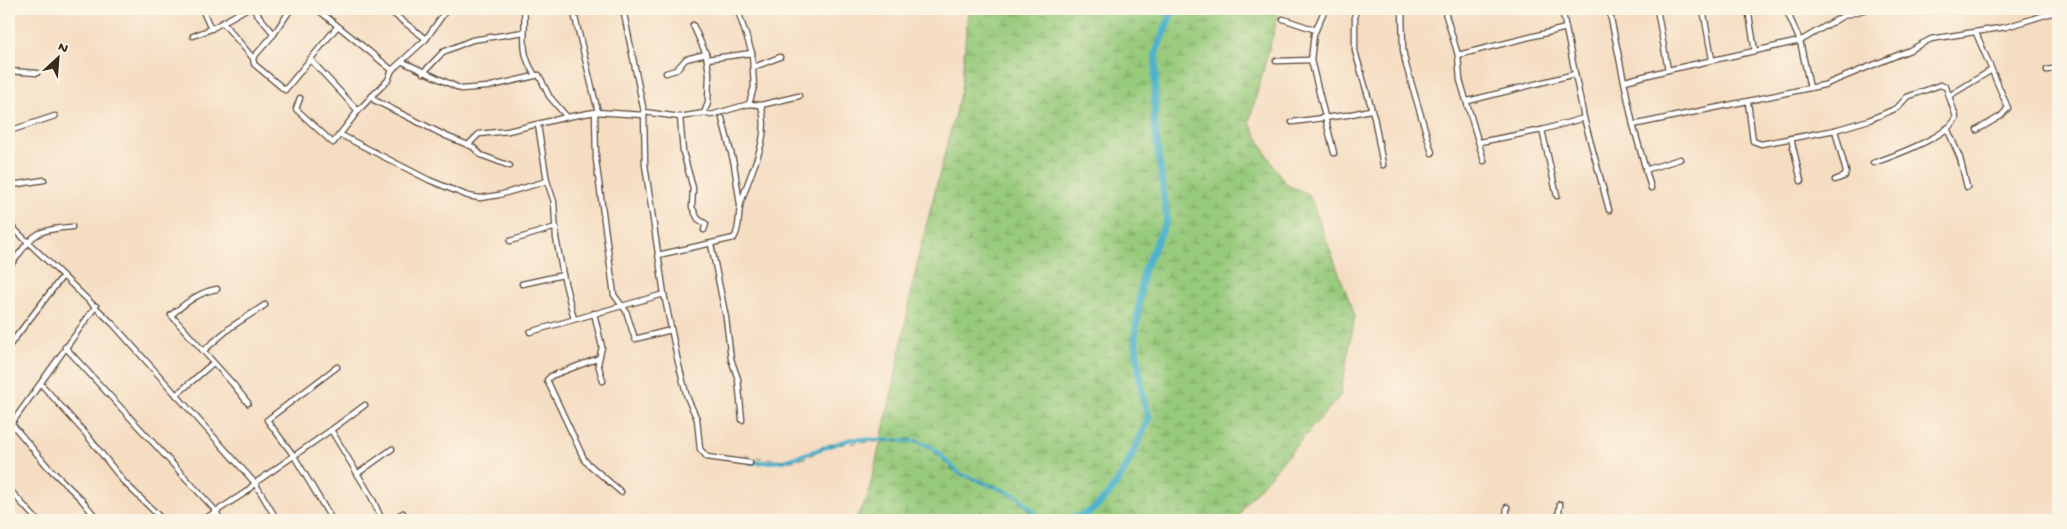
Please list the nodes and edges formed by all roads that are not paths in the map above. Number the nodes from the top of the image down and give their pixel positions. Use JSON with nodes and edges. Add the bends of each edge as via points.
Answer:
{"nodes":[{"id":1,"x":12,"y":9,"type":"edge"},
{"id":2,"x":202,"y":9,"type":"edge"},
{"id":3,"x":246,"y":9,"type":"edge"},
{"id":4,"x":253,"y":9,"type":"edge"},
{"id":5,"x":291,"y":9,"type":"edge"},
{"id":6,"x":317,"y":9,"type":"edge"},
{"id":7,"x":387,"y":9,"type":"edge"},
{"id":8,"x":448,"y":9,"type":"edge"},
{"id":9,"x":524,"y":9,"type":"edge"},
{"id":10,"x":573,"y":9,"type":"edge"},
{"id":11,"x":622,"y":9,"type":"edge"},
{"id":12,"x":1325,"y":9,"type":"edge"},
{"id":13,"x":1355,"y":9,"type":"edge"},
{"id":14,"x":1402,"y":9,"type":"edge"},
{"id":15,"x":1444,"y":9,"type":"edge"},
{"id":16,"x":1562,"y":9,"type":"edge"},
{"id":17,"x":1608,"y":9,"type":"edge"},
{"id":18,"x":1657,"y":9,"type":"edge"},
{"id":19,"x":1703,"y":9,"type":"edge"},
{"id":20,"x":1748,"y":9,"type":"edge"},
{"id":21,"x":1786,"y":9,"type":"edge"},
{"id":22,"x":1867,"y":9,"type":"edge"},
{"id":23,"x":2058,"y":11,"type":"edge"},
{"id":24,"x":739,"y":14,"type":"dead end"},
{"id":25,"x":9,"y":17,"type":"edge"},
{"id":26,"x":1283,"y":19,"type":"dead end"},
{"id":27,"x":223,"y":23,"type":"junction"},
{"id":28,"x":693,"y":25,"type":"dead end"},
{"id":29,"x":337,"y":27,"type":"junction"},
{"id":30,"x":1566,"y":28,"type":"junction"},
{"id":31,"x":211,"y":29,"type":"junction"},
{"id":32,"x":1316,"y":30,"type":"junction"},
{"id":33,"x":524,"y":32,"type":"junction"},
{"id":34,"x":1976,"y":33,"type":"junction"},
{"id":35,"x":274,"y":34,"type":"junction"},
{"id":36,"x":193,"y":36,"type":"dead end"},
{"id":37,"x":426,"y":39,"type":"junction"},
{"id":38,"x":1800,"y":41,"type":"junction"},
{"id":39,"x":1755,"y":51,"type":"junction"},
{"id":40,"x":752,"y":53,"type":"junction"},
{"id":41,"x":1458,"y":55,"type":"junction"},
{"id":42,"x":707,"y":56,"type":"junction"},
{"id":43,"x":780,"y":57,"type":"dead end"},
{"id":44,"x":253,"y":58,"type":"junction"},
{"id":45,"x":310,"y":59,"type":"junction"},
{"id":46,"x":1712,"y":59,"type":"junction"},
{"id":47,"x":1311,"y":60,"type":"junction"},
{"id":48,"x":1276,"y":61,"type":"dead end"},
{"id":49,"x":403,"y":62,"type":"junction"},
{"id":50,"x":754,"y":67,"type":"junction"},
{"id":51,"x":2058,"y":68,"type":"edge"},
{"id":52,"x":392,"y":70,"type":"junction"},
{"id":53,"x":1668,"y":70,"type":"junction"},
{"id":54,"x":2048,"y":70,"type":"dead end"},
{"id":55,"x":9,"y":71,"type":"edge"},
{"id":56,"x":1990,"y":71,"type":"junction"},
{"id":57,"x":37,"y":73,"type":"dead end"},
{"id":58,"x":424,"y":73,"type":"junction"},
{"id":59,"x":666,"y":73,"type":"dead end"},
{"id":60,"x":1575,"y":74,"type":"junction"},
{"id":61,"x":535,"y":75,"type":"junction"},
{"id":62,"x":1625,"y":81,"type":"junction"},
{"id":63,"x":1810,"y":88,"type":"junction"},
{"id":64,"x":372,"y":96,"type":"junction"},
{"id":65,"x":799,"y":96,"type":"dead end"},
{"id":66,"x":1949,"y":96,"type":"junction"},
{"id":67,"x":300,"y":98,"type":"dead end"},
{"id":68,"x":1468,"y":101,"type":"junction"},
{"id":69,"x":1748,"y":102,"type":"junction"},
{"id":70,"x":749,"y":104,"type":"junction"},
{"id":71,"x":761,"y":105,"type":"junction"},
{"id":72,"x":358,"y":110,"type":"junction"},
{"id":73,"x":1370,"y":110,"type":"junction"},
{"id":74,"x":596,"y":112,"type":"junction"},
{"id":75,"x":704,"y":113,"type":"junction"},
{"id":76,"x":644,"y":114,"type":"junction"},
{"id":77,"x":55,"y":116,"type":"dead end"},
{"id":78,"x":567,"y":117,"type":"junction"},
{"id":79,"x":680,"y":117,"type":"junction"},
{"id":80,"x":1324,"y":117,"type":"junction"},
{"id":81,"x":722,"y":118,"type":"dead end"},
{"id":82,"x":1584,"y":118,"type":"junction"},
{"id":83,"x":1292,"y":122,"type":"dead end"},
{"id":84,"x":538,"y":124,"type":"junction"},
{"id":85,"x":1633,"y":125,"type":"junction"},
{"id":86,"x":1947,"y":128,"type":"junction"},
{"id":87,"x":1542,"y":130,"type":"junction"},
{"id":88,"x":1834,"y":130,"type":"junction"},
{"id":89,"x":1977,"y":130,"type":"dead end"},
{"id":90,"x":9,"y":133,"type":"edge"},
{"id":91,"x":341,"y":135,"type":"junction"},
{"id":92,"x":1791,"y":138,"type":"junction"},
{"id":93,"x":1480,"y":142,"type":"junction"},
{"id":94,"x":468,"y":145,"type":"junction"},
{"id":95,"x":1334,"y":153,"type":"dead end"},
{"id":96,"x":1432,"y":153,"type":"dead end"},
{"id":97,"x":1680,"y":159,"type":"dead end"},
{"id":98,"x":1484,"y":161,"type":"dead end"},
{"id":99,"x":1873,"y":163,"type":"dead end"},
{"id":100,"x":1383,"y":165,"type":"dead end"},
{"id":101,"x":510,"y":166,"type":"dead end"},
{"id":102,"x":1645,"y":170,"type":"junction"},
{"id":103,"x":44,"y":180,"type":"dead end"},
{"id":104,"x":1835,"y":180,"type":"dead end"},
{"id":105,"x":547,"y":181,"type":"junction"},
{"id":106,"x":1801,"y":181,"type":"dead end"},
{"id":107,"x":12,"y":185,"type":"junction"},
{"id":108,"x":1967,"y":187,"type":"dead end"},
{"id":109,"x":1651,"y":188,"type":"dead end"},
{"id":110,"x":9,"y":194,"type":"edge"},
{"id":111,"x":1557,"y":196,"type":"dead end"},
{"id":112,"x":740,"y":207,"type":"junction"},
{"id":113,"x":1609,"y":210,"type":"dead end"},
{"id":114,"x":9,"y":224,"type":"edge"},
{"id":115,"x":72,"y":227,"type":"dead end"},
{"id":116,"x":556,"y":228,"type":"junction"},
{"id":117,"x":704,"y":230,"type":"dead end"},
{"id":118,"x":510,"y":240,"type":"dead end"},
{"id":119,"x":29,"y":241,"type":"junction"},
{"id":120,"x":711,"y":244,"type":"junction"},
{"id":121,"x":658,"y":255,"type":"junction"},
{"id":122,"x":9,"y":267,"type":"edge"},
{"id":123,"x":563,"y":275,"type":"junction"},
{"id":124,"x":62,"y":276,"type":"junction"},
{"id":125,"x":522,"y":284,"type":"dead end"},
{"id":126,"x":217,"y":289,"type":"dead end"},
{"id":127,"x":664,"y":294,"type":"junction"},
{"id":128,"x":265,"y":305,"type":"dead end"},
{"id":129,"x":96,"y":306,"type":"junction"},
{"id":130,"x":622,"y":307,"type":"junction"},
{"id":131,"x":594,"y":314,"type":"junction"},
{"id":132,"x":574,"y":319,"type":"junction"},
{"id":133,"x":671,"y":330,"type":"junction"},
{"id":134,"x":530,"y":332,"type":"dead end"},
{"id":135,"x":9,"y":346,"type":"edge"},
{"id":136,"x":65,"y":347,"type":"junction"},
{"id":137,"x":203,"y":351,"type":"junction"},
{"id":138,"x":599,"y":358,"type":"junction"},
{"id":139,"x":213,"y":363,"type":"junction"},
{"id":140,"x":337,"y":367,"type":"dead end"},
{"id":141,"x":603,"y":381,"type":"dead end"},
{"id":142,"x":41,"y":384,"type":"junction"},
{"id":143,"x":176,"y":395,"type":"junction"},
{"id":144,"x":248,"y":403,"type":"dead end"},
{"id":145,"x":365,"y":405,"type":"dead end"},
{"id":146,"x":742,"y":420,"type":"dead end"},
{"id":147,"x":10,"y":426,"type":"edge"},
{"id":148,"x":331,"y":430,"type":"junction"},
{"id":149,"x":392,"y":450,"type":"dead end"},
{"id":150,"x":294,"y":456,"type":"junction"},
{"id":151,"x":750,"y":463,"type":"dead end"},
{"id":152,"x":357,"y":474,"type":"junction"},
{"id":153,"x":255,"y":483,"type":"junction"},
{"id":154,"x":9,"y":489,"type":"edge"},
{"id":155,"x":622,"y":492,"type":"dead end"},
{"id":156,"x":1560,"y":504,"type":"dead end"},
{"id":157,"x":1507,"y":507,"type":"dead end"},
{"id":158,"x":216,"y":511,"type":"junction"},
{"id":159,"x":403,"y":513,"type":"dead end"},
{"id":160,"x":36,"y":520,"type":"edge"},
{"id":161,"x":98,"y":520,"type":"edge"},
{"id":162,"x":163,"y":520,"type":"edge"},
{"id":163,"x":202,"y":520,"type":"edge"},
{"id":164,"x":220,"y":520,"type":"edge"},
{"id":165,"x":277,"y":520,"type":"edge"},
{"id":166,"x":332,"y":520,"type":"edge"},
{"id":167,"x":382,"y":520,"type":"edge"},
{"id":168,"x":390,"y":520,"type":"edge"},
{"id":169,"x":1506,"y":520,"type":"edge"},
{"id":170,"x":1558,"y":520,"type":"edge"}],
"edges":[{"from":1,"to":25,"type":"street"},
{"from":2,"to":31,"type":"street"},
{"from":3,"to":27,"type":"street"},
{"from":4,"to":35,"type":"street"},
{"from":5,"to":35,"type":"street"},
{"from":6,"to":29,"type":"street"},
{"from":7,"to":37,"type":"street"},
{"from":8,"to":37,"type":"street"},
{"from":9,"to":33,"type":"street"},
{"from":10,"to":74,"type":"street"},
{"from":11,"to":76,"type":"street"},
{"from":12,"to":32,"type":"street"},
{"from":13,"to":73,"type":"street","via":[[1355,51]]},
{"from":14,"to":96,"type":"street","via":[[1406,65]]},
{"from":15,"to":41,"type":"street"},
{"from":16,"to":30,"type":"street"},
{"from":17,"to":62,"type":"street"},
{"from":18,"to":53,"type":"street"},
{"from":19,"to":46,"type":"street"},
{"from":20,"to":39,"type":"street"},
{"from":21,"to":38,"type":"street"},
{"from":22,"to":38,"type":"street","via":[[1843,16]]},
{"from":23,"to":34,"type":"street"},
{"from":24,"to":40,"type":"street"},
{"from":26,"to":32,"type":"street"},
{"from":27,"to":31,"type":"street"},
{"from":27,"to":44,"type":"street"},
{"from":28,"to":42,"type":"street"},
{"from":29,"to":45,"type":"street"},
{"from":29,"to":52,"type":"street"},
{"from":30,"to":41,"type":"street"},
{"from":30,"to":60,"type":"street"},
{"from":31,"to":36,"type":"street"},
{"from":32,"to":47,"type":"street"},
{"from":33,"to":58,"type":"street","via":[[472,40],[443,52]]},
{"from":33,"to":61,"type":"street","via":[[523,46]]},
{"from":34,"to":56,"type":"street"},
{"from":34,"to":63,"type":"street","via":[[1931,39],[1891,58]]},
{"from":35,"to":44,"type":"street"},
{"from":37,"to":49,"type":"street"},
{"from":38,"to":39,"type":"street"},
{"from":38,"to":63,"type":"street"},
{"from":39,"to":46,"type":"street"},
{"from":40,"to":42,"type":"street"},
{"from":40,"to":50,"type":"street"},
{"from":41,"to":68,"type":"street","via":[[1460,80]]},
{"from":42,"to":59,"type":"street","via":[[686,59],[676,70]]},
{"from":42,"to":75,"type":"street","via":[[708,103]]},
{"from":43,"to":50,"type":"street"},
{"from":44,"to":45,"type":"street","via":[[254,64],[285,90]]},
{"from":45,"to":72,"type":"street"},
{"from":46,"to":53,"type":"street"},
{"from":47,"to":48,"type":"street"},
{"from":47,"to":80,"type":"street"},
{"from":49,"to":52,"type":"street"},
{"from":49,"to":58,"type":"street"},
{"from":50,"to":70,"type":"street","via":[[754,87]]},
{"from":51,"to":54,"type":"street"},
{"from":52,"to":64,"type":"street","via":[[388,80]]},
{"from":53,"to":62,"type":"street"},
{"from":55,"to":57,"type":"street"},
{"from":56,"to":66,"type":"street"},
{"from":56,"to":89,"type":"street","via":[[2008,108]]},
{"from":58,"to":61,"type":"street","via":[[466,89]]},
{"from":60,"to":68,"type":"street"},
{"from":60,"to":82,"type":"street"},
{"from":61,"to":78,"type":"street","via":[[539,75],[549,96]]},
{"from":62,"to":85,"type":"street"},
{"from":63,"to":69,"type":"street"},
{"from":64,"to":72,"type":"street"},
{"from":64,"to":94,"type":"street","via":[[374,100]]},
{"from":65,"to":71,"type":"street"},
{"from":66,"to":86,"type":"street","via":[[1956,117]]},
{"from":66,"to":88,"type":"street","via":[[1946,87],[1940,85],[1907,97],[1897,108],[1869,120]]},
{"from":67,"to":91,"type":"street","via":[[296,109],[331,143]]},
{"from":68,"to":93,"type":"street"},
{"from":69,"to":85,"type":"street"},
{"from":69,"to":92,"type":"street","via":[[1753,142]]},
{"from":70,"to":71,"type":"street"},
{"from":70,"to":75,"type":"street","via":[[711,115]]},
{"from":71,"to":112,"type":"street","via":[[766,119],[763,141]]},
{"from":72,"to":91,"type":"street"},
{"from":73,"to":80,"type":"street"},
{"from":73,"to":100,"type":"street"},
{"from":74,"to":76,"type":"street"},
{"from":74,"to":78,"type":"street"},
{"from":74,"to":130,"type":"street","via":[[596,160],[605,236],[614,294]]},
{"from":75,"to":79,"type":"street"},
{"from":76,"to":79,"type":"street"},
{"from":76,"to":121,"type":"street","via":[[645,165]]},
{"from":77,"to":90,"type":"street"},
{"from":78,"to":84,"type":"street"},
{"from":79,"to":117,"type":"street","via":[[683,152],[693,188],[692,207],[706,224]]},
{"from":80,"to":83,"type":"street"},
{"from":80,"to":95,"type":"street"},
{"from":81,"to":112,"type":"street","via":[[734,164]]},
{"from":82,"to":87,"type":"street"},
{"from":82,"to":113,"type":"street"},
{"from":84,"to":94,"type":"street","via":[[500,133],[479,134]]},
{"from":84,"to":105,"type":"street"},
{"from":85,"to":102,"type":"street"},
{"from":86,"to":99,"type":"street","via":[[1909,150]]},
{"from":86,"to":108,"type":"street","via":[[1960,158]]},
{"from":87,"to":93,"type":"street"},
{"from":87,"to":111,"type":"street"},
{"from":88,"to":92,"type":"street"},
{"from":88,"to":104,"type":"street","via":[[1846,172],[1845,176]]},
{"from":90,"to":107,"type":"street"},
{"from":91,"to":105,"type":"street","via":[[468,196],[498,195]]},
{"from":92,"to":106,"type":"street"},
{"from":93,"to":98,"type":"street"},
{"from":94,"to":101,"type":"street","via":[[481,155]]},
{"from":97,"to":102,"type":"street"},
{"from":102,"to":109,"type":"street"},
{"from":103,"to":107,"type":"street"},
{"from":105,"to":116,"type":"street","via":[[554,202]]},
{"from":107,"to":110,"type":"street"},
{"from":112,"to":120,"type":"street","via":[[734,238]]},
{"from":114,"to":119,"type":"street"},
{"from":115,"to":119,"type":"street","via":[[44,230]]},
{"from":116,"to":118,"type":"street"},
{"from":116,"to":123,"type":"street"},
{"from":119,"to":122,"type":"street"},
{"from":119,"to":124,"type":"street"},
{"from":120,"to":121,"type":"street"},
{"from":120,"to":146,"type":"street","via":[[731,359],[738,379]]},
{"from":121,"to":127,"type":"street"},
{"from":123,"to":125,"type":"street"},
{"from":123,"to":132,"type":"street"},
{"from":124,"to":129,"type":"street"},
{"from":124,"to":135,"type":"street"},
{"from":126,"to":137,"type":"street","via":[[191,299],[171,315]]},
{"from":127,"to":130,"type":"street"},
{"from":127,"to":133,"type":"street"},
{"from":128,"to":137,"type":"street","via":[[231,327]]},
{"from":129,"to":136,"type":"street"},
{"from":129,"to":143,"type":"street"},
{"from":130,"to":131,"type":"street"},
{"from":130,"to":133,"type":"street","via":[[635,338]]},
{"from":131,"to":132,"type":"street"},
{"from":131,"to":138,"type":"street","via":[[602,347]]},
{"from":132,"to":134,"type":"street"},
{"from":133,"to":151,"type":"street","via":[[687,397],[697,419],[702,453],[712,458]]},
{"from":136,"to":142,"type":"street"},
{"from":136,"to":158,"type":"street"},
{"from":137,"to":139,"type":"street"},
{"from":138,"to":141,"type":"street"},
{"from":138,"to":155,"type":"street","via":[[547,380],[585,461]]},
{"from":139,"to":143,"type":"street"},
{"from":139,"to":144,"type":"street"},
{"from":140,"to":150,"type":"street","via":[[266,420]]},
{"from":142,"to":147,"type":"street"},
{"from":142,"to":162,"type":"street","via":[[124,482]]},
{"from":143,"to":153,"type":"street"},
{"from":145,"to":148,"type":"street"},
{"from":147,"to":161,"type":"street"},
{"from":148,"to":150,"type":"street"},
{"from":148,"to":152,"type":"street"},
{"from":149,"to":152,"type":"street"},
{"from":150,"to":153,"type":"street"},
{"from":150,"to":166,"type":"street"},
{"from":152,"to":167,"type":"street"},
{"from":153,"to":158,"type":"street"},
{"from":153,"to":165,"type":"street"},
{"from":154,"to":160,"type":"street"},
{"from":156,"to":170,"type":"street"},
{"from":157,"to":169,"type":"street"},
{"from":158,"to":163,"type":"street"},
{"from":158,"to":164,"type":"street"},
{"from":159,"to":168,"type":"street"}]}
